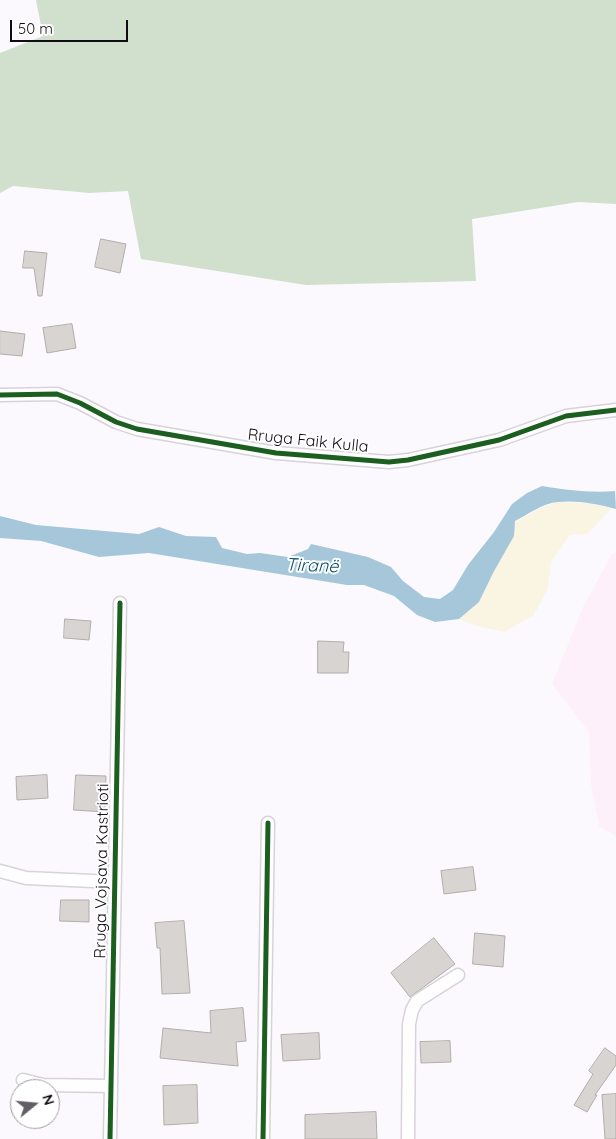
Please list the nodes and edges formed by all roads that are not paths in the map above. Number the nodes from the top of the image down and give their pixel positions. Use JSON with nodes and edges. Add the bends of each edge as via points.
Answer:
{"nodes":[{"id":1,"x":0,"y":395,"type":"edge"},
{"id":2,"x":616,"y":410,"type":"edge"},
{"id":3,"x":120,"y":603,"type":"dead end"},
{"id":4,"x":268,"y":823,"type":"dead end"},
{"id":5,"x":0,"y":871,"type":"edge"},
{"id":6,"x":115,"y":882,"type":"junction"},
{"id":7,"x":458,"y":975,"type":"dead end"},
{"id":8,"x":60,"y":1085,"type":"edge"},
{"id":9,"x":110,"y":1086,"type":"junction"},
{"id":10,"x":110,"y":1139,"type":"edge"},
{"id":11,"x":263,"y":1139,"type":"edge"},
{"id":12,"x":408,"y":1139,"type":"edge"}],
"edges":[{"from":1,"to":2,"type":"street","name":"Rruga Faik Kulla","via":[[57,394],[137,429],[276,453],[389,462],[499,440],[566,416]]},
{"from":3,"to":6,"type":"street","name":"Rruga Vojsava Kastrioti"},
{"from":4,"to":11,"type":"street"},
{"from":5,"to":6,"type":"street","via":[[26,878]]},
{"from":6,"to":9,"type":"street","name":"Rruga Vojsava Kastrioti"},
{"from":7,"to":12,"type":"street","via":[[417,1001],[412,1010]]},
{"from":8,"to":9,"type":"street"},
{"from":9,"to":10,"type":"street","name":"Rruga Vojsava Kastrioti"}]}
